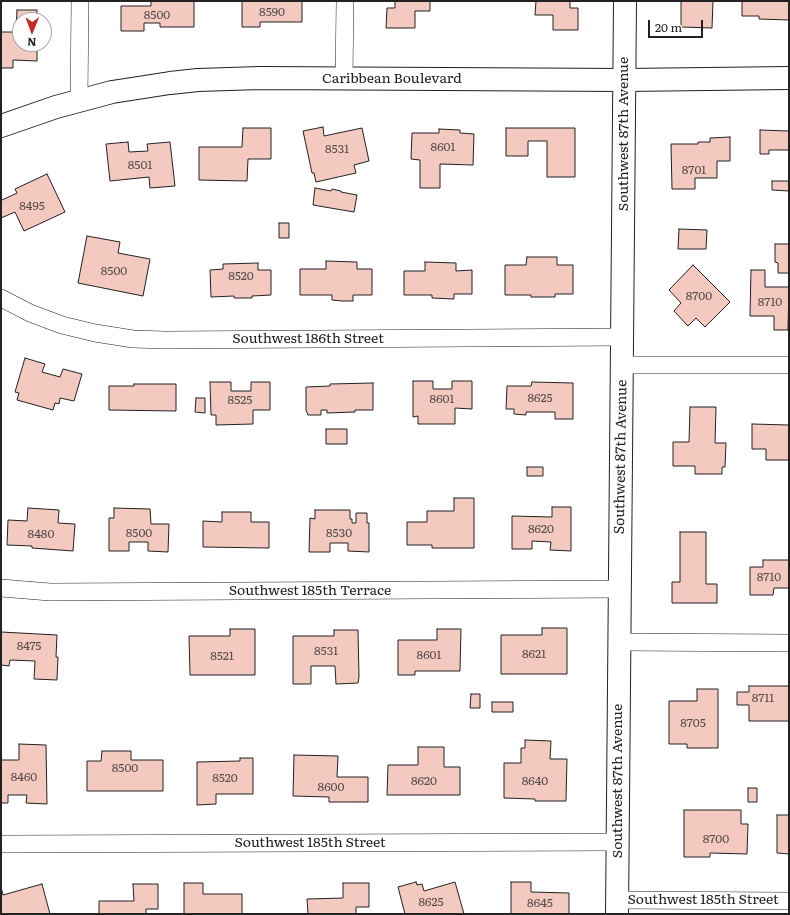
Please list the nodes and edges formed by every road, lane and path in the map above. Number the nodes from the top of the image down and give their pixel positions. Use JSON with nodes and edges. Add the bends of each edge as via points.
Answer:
{"nodes":[{"id":1,"x":80,"y":1,"type":"edge"},
{"id":2,"x":345,"y":1,"type":"edge"},
{"id":3,"x":625,"y":1,"type":"edge"},
{"id":4,"x":789,"y":78,"type":"edge"},
{"id":5,"x":344,"y":79,"type":"junction"},
{"id":6,"x":625,"y":80,"type":"junction"},
{"id":7,"x":79,"y":100,"type":"junction"},
{"id":8,"x":1,"y":126,"type":"edge"},
{"id":9,"x":1,"y":298,"type":"edge"},
{"id":10,"x":622,"y":337,"type":"junction"},
{"id":11,"x":622,"y":365,"type":"junction"},
{"id":12,"x":789,"y":365,"type":"edge"},
{"id":13,"x":1,"y":588,"type":"edge"},
{"id":14,"x":620,"y":589,"type":"junction"},
{"id":15,"x":619,"y":642,"type":"junction"},
{"id":16,"x":789,"y":643,"type":"edge"},
{"id":17,"x":618,"y":842,"type":"junction"},
{"id":18,"x":1,"y":844,"type":"edge"},
{"id":19,"x":789,"y":901,"type":"edge"},
{"id":20,"x":617,"y":907,"type":"edge"}],
"edges":[{"from":1,"to":7,"type":"street"},
{"from":2,"to":5,"type":"street"},
{"from":3,"to":6,"type":"street","name":"Southwest 87th Avenue"},
{"from":4,"to":6,"type":"street","name":"Caribbean Boulevard"},
{"from":5,"to":6,"type":"street","name":"Caribbean Boulevard"},
{"from":5,"to":7,"type":"street","name":"Caribbean Boulevard","via":[[198,80],[140,87]]},
{"from":6,"to":10,"type":"street","name":"Southwest 87th Avenue"},
{"from":7,"to":8,"type":"street","name":"Caribbean Boulevard"},
{"from":9,"to":10,"type":"street","name":"Southwest 186th Street","via":[[62,325],[133,339]]},
{"from":10,"to":11,"type":"street","name":"Southwest 87th Avenue"},
{"from":11,"to":12,"type":"street"},
{"from":11,"to":14,"type":"street","name":"Southwest 87th Avenue"},
{"from":13,"to":14,"type":"street","name":"Southwest 185th Terrace","via":[[50,592]]},
{"from":14,"to":15,"type":"street","name":"Southwest 87th Avenue"},
{"from":15,"to":16,"type":"street"},
{"from":15,"to":17,"type":"street","name":"Southwest 87th Avenue"},
{"from":17,"to":18,"type":"street","name":"Southwest 185th Street"},
{"from":17,"to":20,"type":"street","name":"Southwest 87th Avenue"},
{"from":19,"to":20,"type":"street","name":"Southwest 185th Street"}]}
